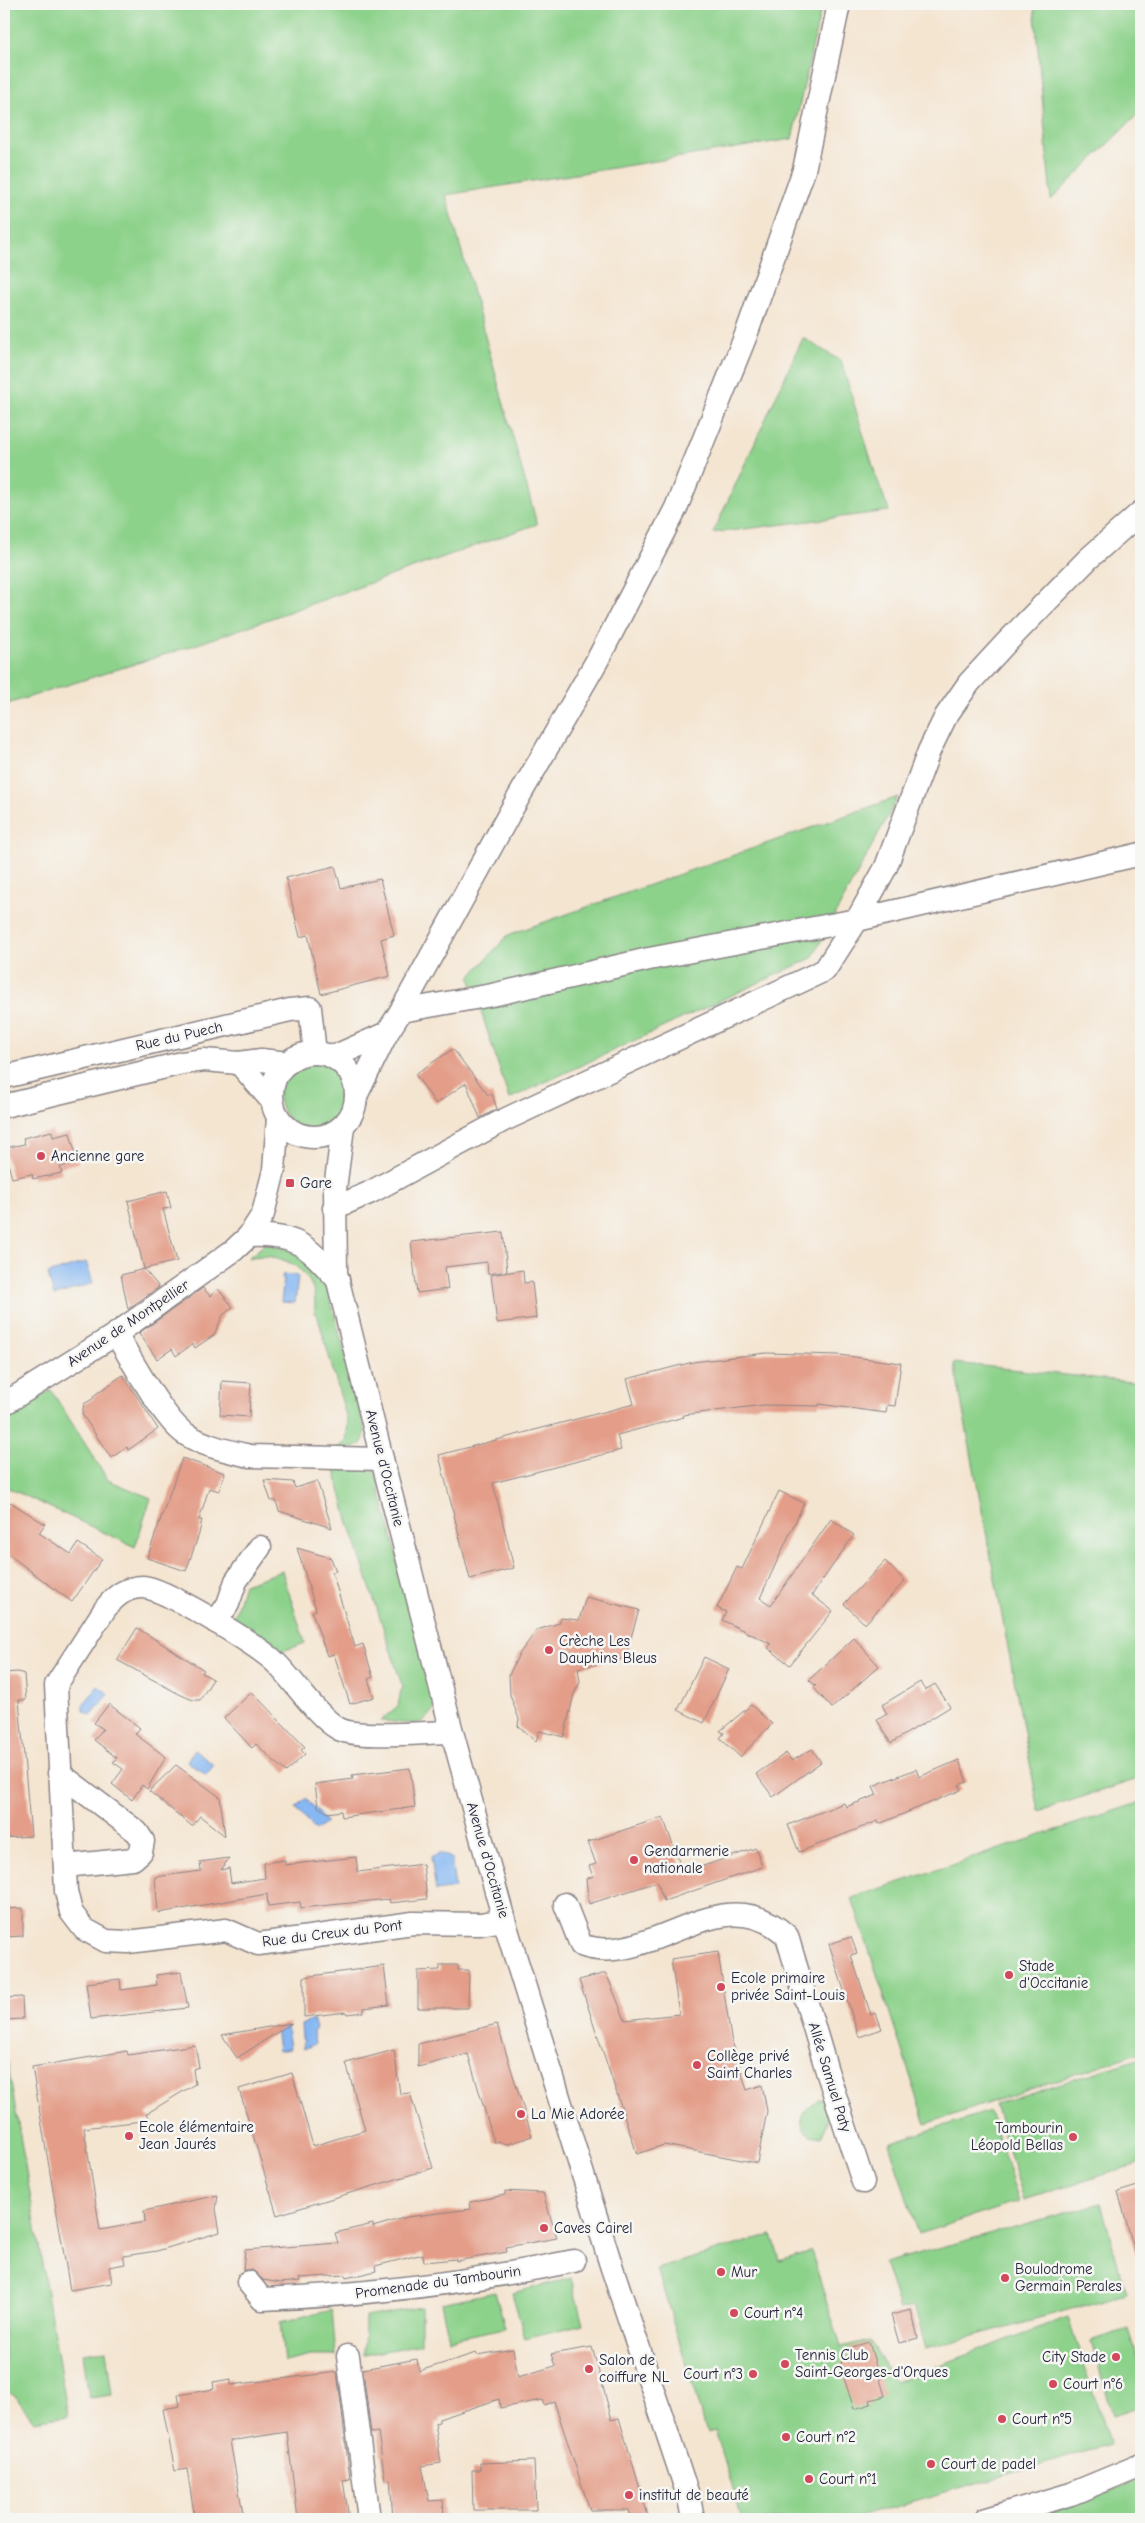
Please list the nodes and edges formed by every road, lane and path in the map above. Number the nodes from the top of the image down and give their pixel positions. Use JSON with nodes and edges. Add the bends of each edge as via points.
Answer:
{"nodes":[{"id":1,"x":839,"y":4,"type":"edge"},
{"id":2,"x":1141,"y":512,"type":"edge"},
{"id":3,"x":1141,"y":854,"type":"edge"},
{"id":4,"x":857,"y":920,"type":"junction"},
{"id":5,"x":402,"y":1011,"type":"junction"},
{"id":6,"x":387,"y":1033,"type":"junction"},
{"id":7,"x":324,"y":1055,"type":"junction"},
{"id":8,"x":239,"y":1063,"type":"junction"},
{"id":9,"x":288,"y":1063,"type":"junction"},
{"id":10,"x":4,"y":1077,"type":"edge"},
{"id":11,"x":356,"y":1096,"type":"junction"},
{"id":12,"x":4,"y":1106,"type":"edge"},
{"id":13,"x":275,"y":1110,"type":"junction"},
{"id":14,"x":342,"y":1127,"type":"junction"},
{"id":15,"x":309,"y":1137,"type":"junction"},
{"id":16,"x":274,"y":1170,"type":"junction"},
{"id":17,"x":335,"y":1198,"type":"junction"},
{"id":18,"x":249,"y":1236,"type":"junction"},
{"id":19,"x":338,"y":1280,"type":"junction"},
{"id":20,"x":116,"y":1334,"type":"junction"},
{"id":21,"x":4,"y":1404,"type":"edge"},
{"id":22,"x":382,"y":1459,"type":"junction"},
{"id":23,"x":260,"y":1547,"type":"dead end"},
{"id":24,"x":216,"y":1622,"type":"junction"},
{"id":25,"x":452,"y":1732,"type":"junction"},
{"id":26,"x":60,"y":1773,"type":"junction"},
{"id":27,"x":65,"y":1866,"type":"junction"},
{"id":28,"x":565,"y":1904,"type":"dead end"},
{"id":29,"x":504,"y":1920,"type":"junction"},
{"id":30,"x":864,"y":2182,"type":"dead end"},
{"id":31,"x":574,"y":2261,"type":"dead end"},
{"id":32,"x":248,"y":2282,"type":"dead end"},
{"id":33,"x":348,"y":2356,"type":"dead end"},
{"id":34,"x":1141,"y":2465,"type":"edge"},
{"id":35,"x":369,"y":2519,"type":"edge"},
{"id":36,"x":693,"y":2519,"type":"edge"},
{"id":37,"x":986,"y":2519,"type":"edge"}],
"edges":[{"from":1,"to":5,"type":"street","via":[[804,170],[746,335],[676,508],[598,659]]},
{"from":2,"to":4,"type":"street","via":[[1088,559],[1005,644],[969,683],[946,716],[929,751],[886,867]]},
{"from":3,"to":4,"type":"street"},
{"from":4,"to":5,"type":"street","via":[[649,959]]},
{"from":4,"to":17,"type":"street","via":[[826,970],[502,1121],[369,1193]]},
{"from":5,"to":6,"type":"street"},
{"from":6,"to":7,"type":"street"},
{"from":6,"to":11,"type":"street"},
{"from":7,"to":9,"type":"street","via":[[300,1055]]},
{"from":7,"to":10,"type":"street","name":"Rue du Puech","via":[[310,1008]]},
{"from":7,"to":11,"type":"street","via":[[350,1073]]},
{"from":8,"to":9,"type":"street","via":[[261,1060]]},
{"from":8,"to":12,"type":"street","via":[[204,1060],[182,1063]]},
{"from":8,"to":13,"type":"street"},
{"from":9,"to":13,"type":"street","via":[[276,1078]]},
{"from":11,"to":14,"type":"street","via":[[353,1113]]},
{"from":13,"to":15,"type":"street","via":[[290,1130]]},
{"from":13,"to":16,"type":"street","name":"Avenue de Montpellier"},
{"from":14,"to":15,"type":"street","via":[[331,1134]]},
{"from":14,"to":17,"type":"street","name":"Avenue d'Occitanie"},
{"from":15,"to":16,"type":"street","name":"Avenue de Montpellier"},
{"from":15,"to":17,"type":"street","name":"Avenue d'Occitanie"},
{"from":16,"to":18,"type":"street","name":"Avenue de Montpellier","via":[[260,1222]]},
{"from":17,"to":19,"type":"street","name":"Avenue d'Occitanie"},
{"from":18,"to":19,"type":"street","via":[[276,1236],[299,1242],[312,1251]]},
{"from":18,"to":20,"type":"street","name":"Avenue de Montpellier"},
{"from":19,"to":22,"type":"street","name":"Avenue d'Occitanie"},
{"from":20,"to":21,"type":"street","name":"Avenue de Montpellier"},
{"from":20,"to":22,"type":"street","via":[[174,1423],[191,1437],[250,1456]]},
{"from":22,"to":25,"type":"street","name":"Avenue d'Occitanie"},
{"from":23,"to":24,"type":"street","via":[[236,1581],[228,1604]]},
{"from":24,"to":25,"type":"street","name":"Rue du Creux du Pont","via":[[272,1659],[338,1728],[357,1733]]},
{"from":24,"to":26,"type":"street","name":"Rue du Creux du Pont","via":[[152,1588],[127,1589],[113,1598],[56,1685]]},
{"from":25,"to":29,"type":"street","name":"Avenue d'Occitanie"},
{"from":26,"to":27,"type":"street","name":"Rue du Creux du Pont"},
{"from":26,"to":27,"type":"street","via":[[137,1832],[143,1841],[141,1852],[133,1859]]},
{"from":27,"to":29,"type":"street","name":"Rue du Creux du Pont","via":[[71,1912],[84,1929],[106,1941],[128,1942],[226,1930],[258,1944],[413,1923],[480,1924]]},
{"from":28,"to":30,"type":"street","name":"Allée Samuel Paty","via":[[581,1945],[594,1950],[616,1951],[720,1914],[759,1919],[777,1927],[787,1936]]},
{"from":29,"to":36,"type":"street","name":"Avenue d'Occitanie","via":[[611,2265],[689,2498]]},
{"from":31,"to":32,"type":"street","name":"Promenade du Tambourin","via":[[390,2291],[327,2296],[262,2298]]},
{"from":33,"to":35,"type":"street"},
{"from":34,"to":37,"type":"street","via":[[1071,2494]]}]}
